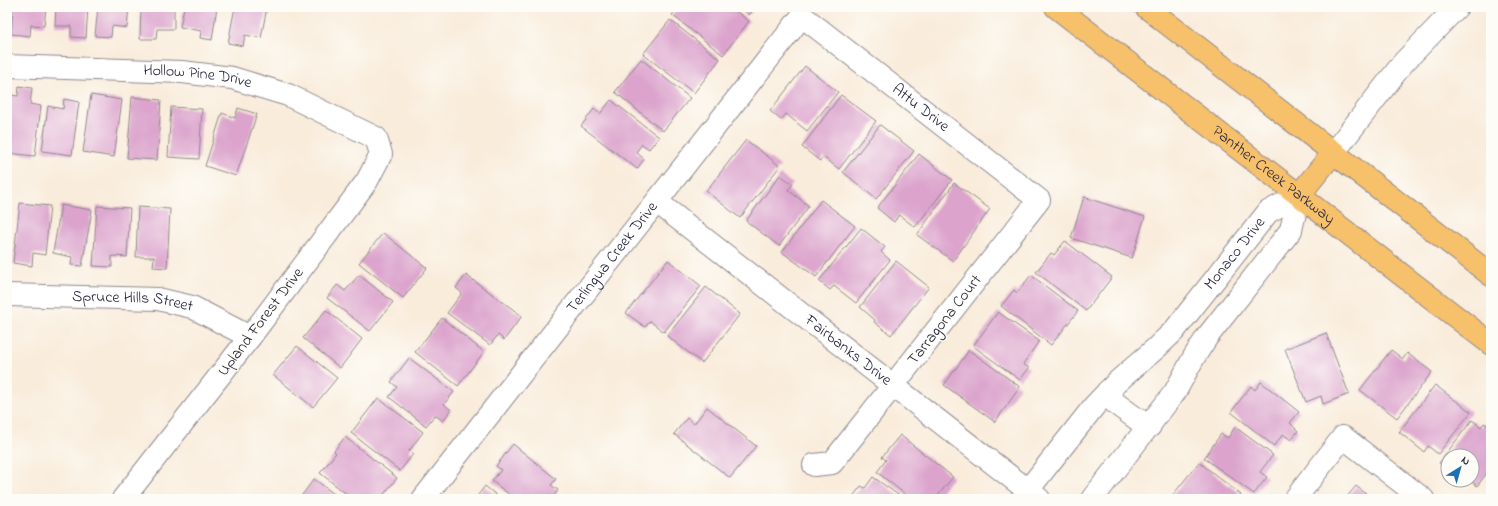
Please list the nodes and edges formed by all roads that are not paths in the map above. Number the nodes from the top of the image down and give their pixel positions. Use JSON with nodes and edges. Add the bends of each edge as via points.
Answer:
{"nodes":[{"id":1,"x":1056,"y":7,"type":"edge"},
{"id":2,"x":1146,"y":7,"type":"edge"},
{"id":3,"x":1457,"y":7,"type":"edge"},
{"id":4,"x":802,"y":16,"type":"joint"},
{"id":5,"x":7,"y":66,"type":"edge"},
{"id":6,"x":376,"y":138,"type":"joint"},
{"id":7,"x":1334,"y":152,"type":"junction"},
{"id":8,"x":1299,"y":195,"type":"junction"},
{"id":9,"x":1039,"y":200,"type":"joint"},
{"id":10,"x":657,"y":202,"type":"junction"},
{"id":11,"x":1491,"y":275,"type":"edge"},
{"id":12,"x":7,"y":295,"type":"edge"},
{"id":13,"x":250,"y":337,"type":"junction"},
{"id":14,"x":1491,"y":344,"type":"edge"},
{"id":15,"x":893,"y":385,"type":"junction"},
{"id":16,"x":1108,"y":391,"type":"junction"},
{"id":17,"x":1150,"y":426,"type":"junction"},
{"id":18,"x":814,"y":465,"type":"dead end"},
{"id":19,"x":1033,"y":495,"type":"edge"},
{"id":20,"x":123,"y":499,"type":"edge"},
{"id":21,"x":423,"y":499,"type":"edge"},
{"id":22,"x":1092,"y":499,"type":"edge"},
{"id":23,"x":1295,"y":499,"type":"edge"},
{"id":24,"x":1423,"y":499,"type":"edge"}],
"edges":[{"from":1,"to":8,"type":"main road","name":"Panther Creek Parkway"},
{"from":2,"to":7,"type":"main road"},
{"from":3,"to":7,"type":"street","via":[[1403,62]]},
{"from":4,"to":9,"type":"street","name":"Attu Drive"},
{"from":4,"to":10,"type":"street","name":"Terlingua Creek Drive"},
{"from":5,"to":6,"type":"street","name":"Hollow Pine Drive","via":[[182,72],[232,78],[288,95]]},
{"from":6,"to":13,"type":"street","name":"Upland Forest Drive","via":[[381,154],[367,181]]},
{"from":7,"to":8,"type":"main road"},
{"from":7,"to":11,"type":"main road"},
{"from":8,"to":14,"type":"main road","name":"Panther Creek Parkway"},
{"from":8,"to":16,"type":"street","name":"Monaco Drive","via":[[1268,212],[1174,331]]},
{"from":8,"to":17,"type":"street","name":"Monaco Drive","via":[[1291,230],[1207,337],[1175,392]]},
{"from":9,"to":15,"type":"street","name":"Tarragona Court"},
{"from":10,"to":15,"type":"street","name":"Fairbanks Drive"},
{"from":10,"to":21,"type":"street","name":"Terlingua Creek Drive"},
{"from":12,"to":13,"type":"street","name":"Spruce Hills Street","via":[[158,299],[192,307]]},
{"from":13,"to":20,"type":"street","name":"Upland Forest Drive"},
{"from":15,"to":18,"type":"street","name":"Tarragona Court","via":[[832,463]]},
{"from":15,"to":19,"type":"street","name":"Fairbanks Drive"},
{"from":16,"to":17,"type":"street","via":[[1115,402],[1136,419]]},
{"from":16,"to":19,"type":"street","name":"Monaco Drive","via":[[1095,405]]},
{"from":17,"to":22,"type":"street","name":"Monaco Drive"},
{"from":23,"to":24,"type":"street","via":[[1343,437]]}]}
